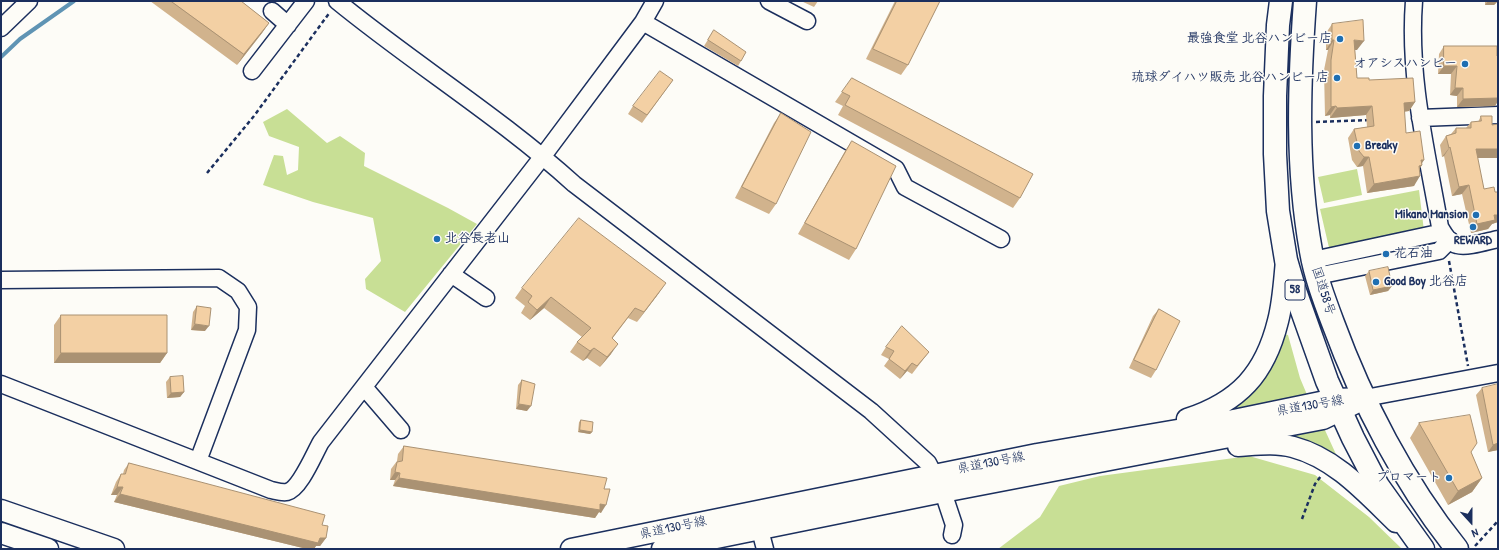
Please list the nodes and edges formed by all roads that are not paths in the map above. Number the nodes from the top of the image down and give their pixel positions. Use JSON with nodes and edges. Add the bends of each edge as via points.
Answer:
{"nodes":[{"id":1,"x":306,"y":1,"type":"edge"},
{"id":2,"x":655,"y":1,"type":"edge"},
{"id":3,"x":769,"y":1,"type":"edge"},
{"id":4,"x":1281,"y":1,"type":"edge"},
{"id":5,"x":1305,"y":1,"type":"edge"},
{"id":6,"x":1414,"y":1,"type":"edge"},
{"id":7,"x":20,"y":4,"type":"edge"},
{"id":8,"x":334,"y":5,"type":"edge"},
{"id":9,"x":272,"y":11,"type":"dead end"},
{"id":10,"x":807,"y":21,"type":"dead end"},
{"id":11,"x":643,"y":22,"type":"junction"},
{"id":12,"x":288,"y":25,"type":"junction"},
{"id":13,"x":1,"y":28,"type":"edge"},
{"id":14,"x":252,"y":71,"type":"dead end"},
{"id":15,"x":1498,"y":114,"type":"edge"},
{"id":16,"x":1420,"y":118,"type":"junction"},
{"id":17,"x":544,"y":156,"type":"junction"},
{"id":18,"x":1001,"y":238,"type":"dead end"},
{"id":19,"x":1498,"y":239,"type":"edge"},
{"id":20,"x":1447,"y":242,"type":"junction"},
{"id":21,"x":1286,"y":260,"type":"junction"},
{"id":22,"x":1315,"y":268,"type":"junction"},
{"id":23,"x":451,"y":274,"type":"junction"},
{"id":24,"x":1,"y":280,"type":"edge"},
{"id":25,"x":486,"y":298,"type":"dead end"},
{"id":26,"x":1498,"y":373,"type":"edge"},
{"id":27,"x":1,"y":384,"type":"edge"},
{"id":28,"x":364,"y":387,"type":"junction"},
{"id":29,"x":1365,"y":398,"type":"junction"},
{"id":30,"x":1338,"y":405,"type":"junction"},
{"id":31,"x":401,"y":430,"type":"dead end"},
{"id":32,"x":1127,"y":439,"type":"junction"},
{"id":33,"x":1121,"y":458,"type":"junction"},
{"id":34,"x":198,"y":461,"type":"junction"},
{"id":35,"x":935,"y":474,"type":"junction"},
{"id":36,"x":943,"y":492,"type":"junction"},
{"id":37,"x":1,"y":510,"type":"edge"},
{"id":38,"x":53,"y":528,"type":"junction"},
{"id":39,"x":760,"y":530,"type":"junction"},
{"id":40,"x":1,"y":532,"type":"edge"},
{"id":41,"x":952,"y":535,"type":"dead end"},
{"id":42,"x":703,"y":545,"type":"edge"},
{"id":43,"x":1422,"y":548,"type":"edge"},
{"id":44,"x":1466,"y":548,"type":"edge"},
{"id":45,"x":46,"y":549,"type":"edge"},
{"id":46,"x":114,"y":549,"type":"edge"},
{"id":47,"x":571,"y":549,"type":"edge"},
{"id":48,"x":662,"y":549,"type":"edge"},
{"id":49,"x":765,"y":549,"type":"edge"}],
"edges":[{"from":1,"to":12,"type":"street"},
{"from":2,"to":11,"type":"street"},
{"from":3,"to":10,"type":"street"},
{"from":4,"to":21,"type":"highway","name":"国道58号","number":"58","via":[[1278,25],[1275,154],[1278,211]]},
{"from":5,"to":22,"type":"highway","name":"国道58号","number":"58","via":[[1300,85],[1301,168],[1306,220]]},
{"from":6,"to":16,"type":"street","via":[[1415,82]]},
{"from":7,"to":13,"type":"street"},
{"from":8,"to":17,"type":"street","via":[[373,30]]},
{"from":9,"to":12,"type":"street"},
{"from":11,"to":17,"type":"street"},
{"from":11,"to":18,"type":"street","via":[[896,170],[905,187]]},
{"from":12,"to":14,"type":"street"},
{"from":15,"to":16,"type":"street"},
{"from":16,"to":20,"type":"street","via":[[1440,227]]},
{"from":17,"to":23,"type":"street"},
{"from":17,"to":35,"type":"street","via":[[574,184],[871,411],[928,463]]},
{"from":19,"to":20,"type":"street","via":[[1468,245]]},
{"from":20,"to":22,"type":"street"},
{"from":21,"to":30,"type":"highway","name":"国道58号","number":"58","via":[[1310,335]]},
{"from":21,"to":32,"type":"main road","via":[[1278,321],[1266,356],[1244,388],[1220,406],[1202,414]]},
{"from":22,"to":29,"type":"highway","name":"国道58号","number":"58","via":[[1348,361]]},
{"from":23,"to":25,"type":"street"},
{"from":23,"to":28,"type":"street"},
{"from":24,"to":34,"type":"street","via":[[219,278],[238,291],[248,307],[247,330]]},
{"from":26,"to":29,"type":"street"},
{"from":27,"to":34,"type":"street"},
{"from":28,"to":31,"type":"street"},
{"from":28,"to":34,"type":"street","via":[[321,442],[297,486],[288,492],[271,490]]},
{"from":29,"to":30,"type":"main road","name":"県道130号線"},
{"from":29,"to":44,"type":"highway","name":"国道58号","number":"58","via":[[1419,497]]},
{"from":30,"to":32,"type":"main road","name":"県道130号線"},
{"from":30,"to":33,"type":"main road","name":"県道130号線","via":[[1323,419]]},
{"from":30,"to":43,"type":"highway","name":"国道58号","number":"58","via":[[1378,486]]},
{"from":32,"to":35,"type":"main road","name":"県道130号線"},
{"from":33,"to":36,"type":"main road","name":"県道130号線"},
{"from":33,"to":43,"type":"main road","via":[[1160,457],[1226,447],[1269,444],[1292,447],[1315,455],[1345,474]]},
{"from":35,"to":36,"type":"street"},
{"from":35,"to":47,"type":"main road","name":"県道130号線"},
{"from":36,"to":39,"type":"main road","name":"県道130号線"},
{"from":36,"to":41,"type":"street","via":[[954,525]]},
{"from":37,"to":38,"type":"main road"},
{"from":38,"to":45,"type":"street"},
{"from":38,"to":46,"type":"main road"},
{"from":39,"to":42,"type":"main road","name":"県道130号線"},
{"from":39,"to":49,"type":"street"},
{"from":40,"to":45,"type":"main road"},
{"from":42,"to":48,"type":"main road","name":"県道130号線"}]}
